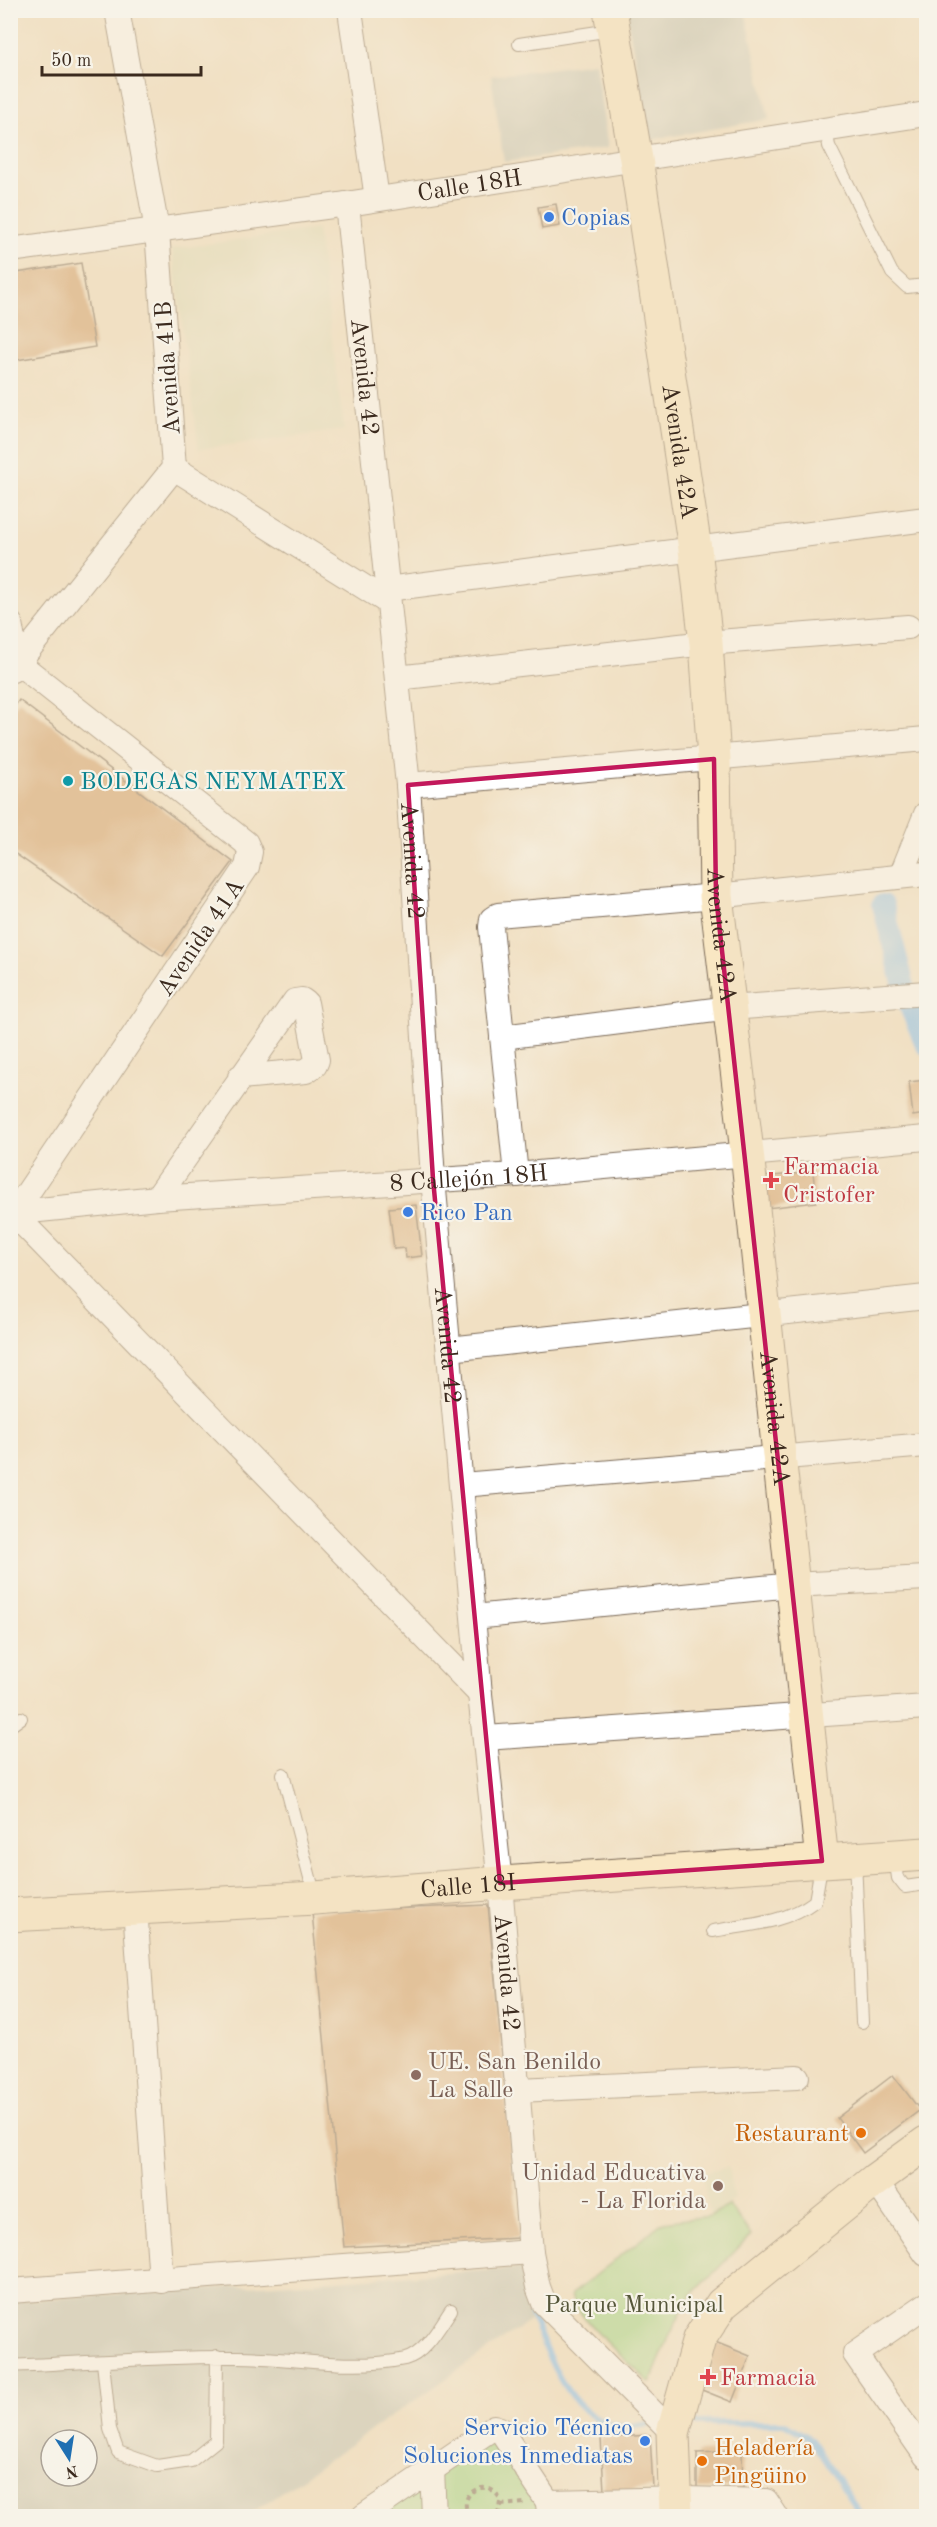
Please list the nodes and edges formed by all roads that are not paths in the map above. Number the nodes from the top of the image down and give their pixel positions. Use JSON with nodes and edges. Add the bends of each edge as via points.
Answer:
{"nodes":[{"id":1,"x":117,"y":10,"type":"edge"},
{"id":2,"x":350,"y":10,"type":"edge"},
{"id":3,"x":611,"y":20,"type":"edge"},
{"id":4,"x":519,"y":44,"type":"dead end"},
{"id":5,"x":927,"y":114,"type":"edge"},
{"id":6,"x":826,"y":129,"type":"junction"},
{"id":7,"x":636,"y":159,"type":"junction"},
{"id":8,"x":377,"y":199,"type":"junction"},
{"id":9,"x":347,"y":204,"type":"junction"},
{"id":10,"x":157,"y":230,"type":"junction"},
{"id":11,"x":10,"y":250,"type":"edge"},
{"id":12,"x":927,"y":285,"type":"edge"},
{"id":13,"x":174,"y":468,"type":"junction"},
{"id":14,"x":927,"y":519,"type":"edge"},
{"id":15,"x":695,"y":549,"type":"junction"},
{"id":16,"x":387,"y":596,"type":"junction"},
{"id":17,"x":10,"y":623,"type":"edge"},
{"id":18,"x":908,"y":627,"type":"dead end"},
{"id":19,"x":706,"y":643,"type":"junction"},
{"id":20,"x":14,"y":667,"type":"edge"},
{"id":21,"x":397,"y":678,"type":"junction"},
{"id":22,"x":927,"y":740,"type":"edge"},
{"id":23,"x":714,"y":759,"type":"junction"},
{"id":24,"x":408,"y":785,"type":"junction"},
{"id":25,"x":927,"y":814,"type":"edge"},
{"id":26,"x":927,"y":874,"type":"edge"},
{"id":27,"x":901,"y":876,"type":"junction"},
{"id":28,"x":716,"y":896,"type":"junction"},
{"id":29,"x":927,"y":993,"type":"edge"},
{"id":30,"x":730,"y":1008,"type":"junction"},
{"id":31,"x":502,"y":1038,"type":"junction"},
{"id":32,"x":240,"y":1077,"type":"dead end"},
{"id":33,"x":927,"y":1138,"type":"edge"},
{"id":34,"x":747,"y":1152,"type":"junction"},
{"id":35,"x":516,"y":1175,"type":"junction"},
{"id":36,"x":433,"y":1179,"type":"junction"},
{"id":37,"x":157,"y":1198,"type":"junction"},
{"id":38,"x":12,"y":1212,"type":"edge"},
{"id":39,"x":927,"y":1297,"type":"edge"},
{"id":40,"x":764,"y":1313,"type":"junction"},
{"id":41,"x":449,"y":1349,"type":"junction"},
{"id":42,"x":927,"y":1445,"type":"edge"},
{"id":43,"x":779,"y":1459,"type":"junction"},
{"id":44,"x":462,"y":1485,"type":"junction"},
{"id":45,"x":927,"y":1578,"type":"edge"},
{"id":46,"x":792,"y":1586,"type":"junction"},
{"id":47,"x":474,"y":1617,"type":"junction"},
{"id":48,"x":480,"y":1694,"type":"junction"},
{"id":49,"x":927,"y":1707,"type":"edge"},
{"id":50,"x":806,"y":1716,"type":"junction"},
{"id":51,"x":21,"y":1718,"type":"dead end"},
{"id":52,"x":10,"y":1726,"type":"edge"},
{"id":53,"x":486,"y":1738,"type":"junction"},
{"id":54,"x":283,"y":1774,"type":"dead end"},
{"id":55,"x":927,"y":1854,"type":"edge"},
{"id":56,"x":894,"y":1856,"type":"junction"},
{"id":57,"x":855,"y":1858,"type":"junction"},
{"id":58,"x":822,"y":1861,"type":"junction"},
{"id":59,"x":500,"y":1882,"type":"junction"},
{"id":60,"x":927,"y":1884,"type":"edge"},
{"id":61,"x":315,"y":1898,"type":"junction"},
{"id":62,"x":135,"y":1907,"type":"junction"},
{"id":63,"x":10,"y":1915,"type":"edge"},
{"id":64,"x":713,"y":1931,"type":"dead end"},
{"id":65,"x":862,"y":2022,"type":"dead end"},
{"id":66,"x":797,"y":2077,"type":"dead end"},
{"id":67,"x":518,"y":2090,"type":"junction"},
{"id":68,"x":927,"y":2143,"type":"edge"},
{"id":69,"x":875,"y":2180,"type":"junction"},
{"id":70,"x":531,"y":2252,"type":"junction"},
{"id":71,"x":927,"y":2254,"type":"edge"},
{"id":72,"x":161,"y":2281,"type":"junction"},
{"id":73,"x":10,"y":2291,"type":"edge"},
{"id":74,"x":927,"y":2305,"type":"edge"},
{"id":75,"x":451,"y":2310,"type":"dead end"},
{"id":76,"x":217,"y":2356,"type":"junction"},
{"id":77,"x":103,"y":2362,"type":"junction"},
{"id":78,"x":10,"y":2366,"type":"edge"},
{"id":79,"x":673,"y":2433,"type":"junction"},
{"id":80,"x":927,"y":2457,"type":"edge"},
{"id":81,"x":432,"y":2469,"type":"junction"},
{"id":82,"x":675,"y":2508,"type":"edge"},
{"id":83,"x":548,"y":2509,"type":"edge"},
{"id":84,"x":364,"y":2517,"type":"edge"},
{"id":85,"x":434,"y":2517,"type":"edge"},
{"id":86,"x":776,"y":2517,"type":"edge"}],
"edges":[{"from":1,"to":10,"type":"street","name":"Avenida 41B"},
{"from":2,"to":8,"type":"street"},
{"from":3,"to":4,"type":"lane"},
{"from":3,"to":7,"type":"street","name":"Avenida 42A"},
{"from":5,"to":6,"type":"street","name":"Calle 18H"},
{"from":6,"to":7,"type":"street","name":"Calle 18H"},
{"from":6,"to":12,"type":"lane","via":[[829,146],[892,273],[907,287]]},
{"from":7,"to":8,"type":"street","name":"Calle 18H"},
{"from":7,"to":15,"type":"street","name":"Avenida 42A"},
{"from":8,"to":9,"type":"street","name":"Calle 18H"},
{"from":9,"to":10,"type":"street","name":"Calle 18H"},
{"from":9,"to":16,"type":"street","name":"Avenida 42"},
{"from":10,"to":11,"type":"street","name":"Calle 18H"},
{"from":10,"to":13,"type":"street","name":"Avenida 41B"},
{"from":13,"to":16,"type":"street"},
{"from":13,"to":20,"type":"street","name":"Avenida 41B"},
{"from":14,"to":15,"type":"street"},
{"from":15,"to":16,"type":"street"},
{"from":15,"to":19,"type":"street","name":"Avenida 42A"},
{"from":16,"to":21,"type":"street","name":"Avenida 42"},
{"from":17,"to":20,"type":"street"},
{"from":18,"to":19,"type":"street"},
{"from":19,"to":21,"type":"street"},
{"from":19,"to":23,"type":"street","name":"Avenida 42A"},
{"from":20,"to":38,"type":"street","name":"Avenida 41A","via":[[246,843],[250,852],[248,867]]},
{"from":21,"to":24,"type":"street","name":"Avenida 42"},
{"from":22,"to":23,"type":"street"},
{"from":23,"to":24,"type":"street"},
{"from":23,"to":28,"type":"street","name":"Avenida 42A"},
{"from":24,"to":36,"type":"street","name":"Avenida 42"},
{"from":25,"to":27,"type":"street"},
{"from":26,"to":27,"type":"street"},
{"from":27,"to":28,"type":"street"},
{"from":28,"to":30,"type":"street","name":"Avenida 42A"},
{"from":28,"to":31,"type":"street","via":[[498,915],[492,919],[491,927]]},
{"from":29,"to":30,"type":"street"},
{"from":30,"to":31,"type":"street"},
{"from":30,"to":34,"type":"street","name":"Avenida 42A"},
{"from":31,"to":35,"type":"street"},
{"from":32,"to":37,"type":"street"},
{"from":33,"to":34,"type":"street","name":"8 Callejón 18H"},
{"from":34,"to":35,"type":"street","name":"8 Callejón 18H"},
{"from":34,"to":40,"type":"street","name":"Avenida 42A"},
{"from":35,"to":36,"type":"street","name":"8 Callejón 18H"},
{"from":36,"to":37,"type":"street","name":"8 Callejón 18H"},
{"from":36,"to":41,"type":"street","name":"Avenida 42"},
{"from":37,"to":38,"type":"street","name":"8 Callejón 18H"},
{"from":38,"to":48,"type":"street"},
{"from":39,"to":40,"type":"street"},
{"from":40,"to":41,"type":"street"},
{"from":40,"to":43,"type":"street","name":"Avenida 42A"},
{"from":41,"to":44,"type":"street","name":"Avenida 42"},
{"from":42,"to":43,"type":"street"},
{"from":43,"to":44,"type":"street"},
{"from":43,"to":46,"type":"street","name":"Avenida 42A"},
{"from":44,"to":47,"type":"street","name":"Avenida 42"},
{"from":45,"to":46,"type":"street"},
{"from":46,"to":47,"type":"street"},
{"from":46,"to":50,"type":"street","name":"Avenida 42A"},
{"from":47,"to":48,"type":"street","name":"Avenida 42"},
{"from":48,"to":53,"type":"street","name":"Avenida 42"},
{"from":49,"to":50,"type":"street"},
{"from":50,"to":53,"type":"street"},
{"from":50,"to":58,"type":"street","name":"Avenida 42A"},
{"from":51,"to":52,"type":"lane"},
{"from":53,"to":59,"type":"street","name":"Avenida 42"},
{"from":54,"to":61,"type":"lane"},
{"from":55,"to":56,"type":"street","name":"Calle 18I"},
{"from":56,"to":57,"type":"street","name":"Calle 18I"},
{"from":56,"to":60,"type":"lane","via":[[898,1878],[905,1887]]},
{"from":57,"to":58,"type":"street","name":"Calle 18I"},
{"from":57,"to":65,"type":"lane"},
{"from":58,"to":59,"type":"street","name":"Calle 18I"},
{"from":58,"to":64,"type":"lane","via":[[815,1901],[801,1912]]},
{"from":59,"to":61,"type":"street","name":"Calle 18I"},
{"from":59,"to":67,"type":"street","name":"Avenida 42"},
{"from":61,"to":62,"type":"street","name":"Calle 18I"},
{"from":62,"to":63,"type":"street","name":"Calle 18I"},
{"from":62,"to":72,"type":"street"},
{"from":66,"to":67,"type":"street"},
{"from":67,"to":70,"type":"street","name":"Avenida 42"},
{"from":68,"to":69,"type":"street"},
{"from":69,"to":71,"type":"street"},
{"from":69,"to":79,"type":"street","via":[[722,2304],[699,2339]]},
{"from":70,"to":72,"type":"street"},
{"from":70,"to":79,"type":"street","name":"Avenida 42","via":[[544,2303]]},
{"from":72,"to":73,"type":"street"},
{"from":74,"to":80,"type":"street","via":[[855,2354]]},
{"from":75,"to":76,"type":"lane","via":[[424,2347],[407,2359],[349,2364]]},
{"from":76,"to":77,"type":"lane"},
{"from":76,"to":77,"type":"lane","via":[[216,2441],[191,2462],[156,2466],[118,2452],[110,2429]]},
{"from":77,"to":78,"type":"lane"},
{"from":79,"to":82,"type":"street"},
{"from":81,"to":83,"type":"street","via":[[494,2427],[500,2429]]},
{"from":81,"to":84,"type":"street"},
{"from":81,"to":85,"type":"street"},
{"from":82,"to":83,"type":"street"},
{"from":82,"to":86,"type":"street","via":[[766,2501]]}]}
